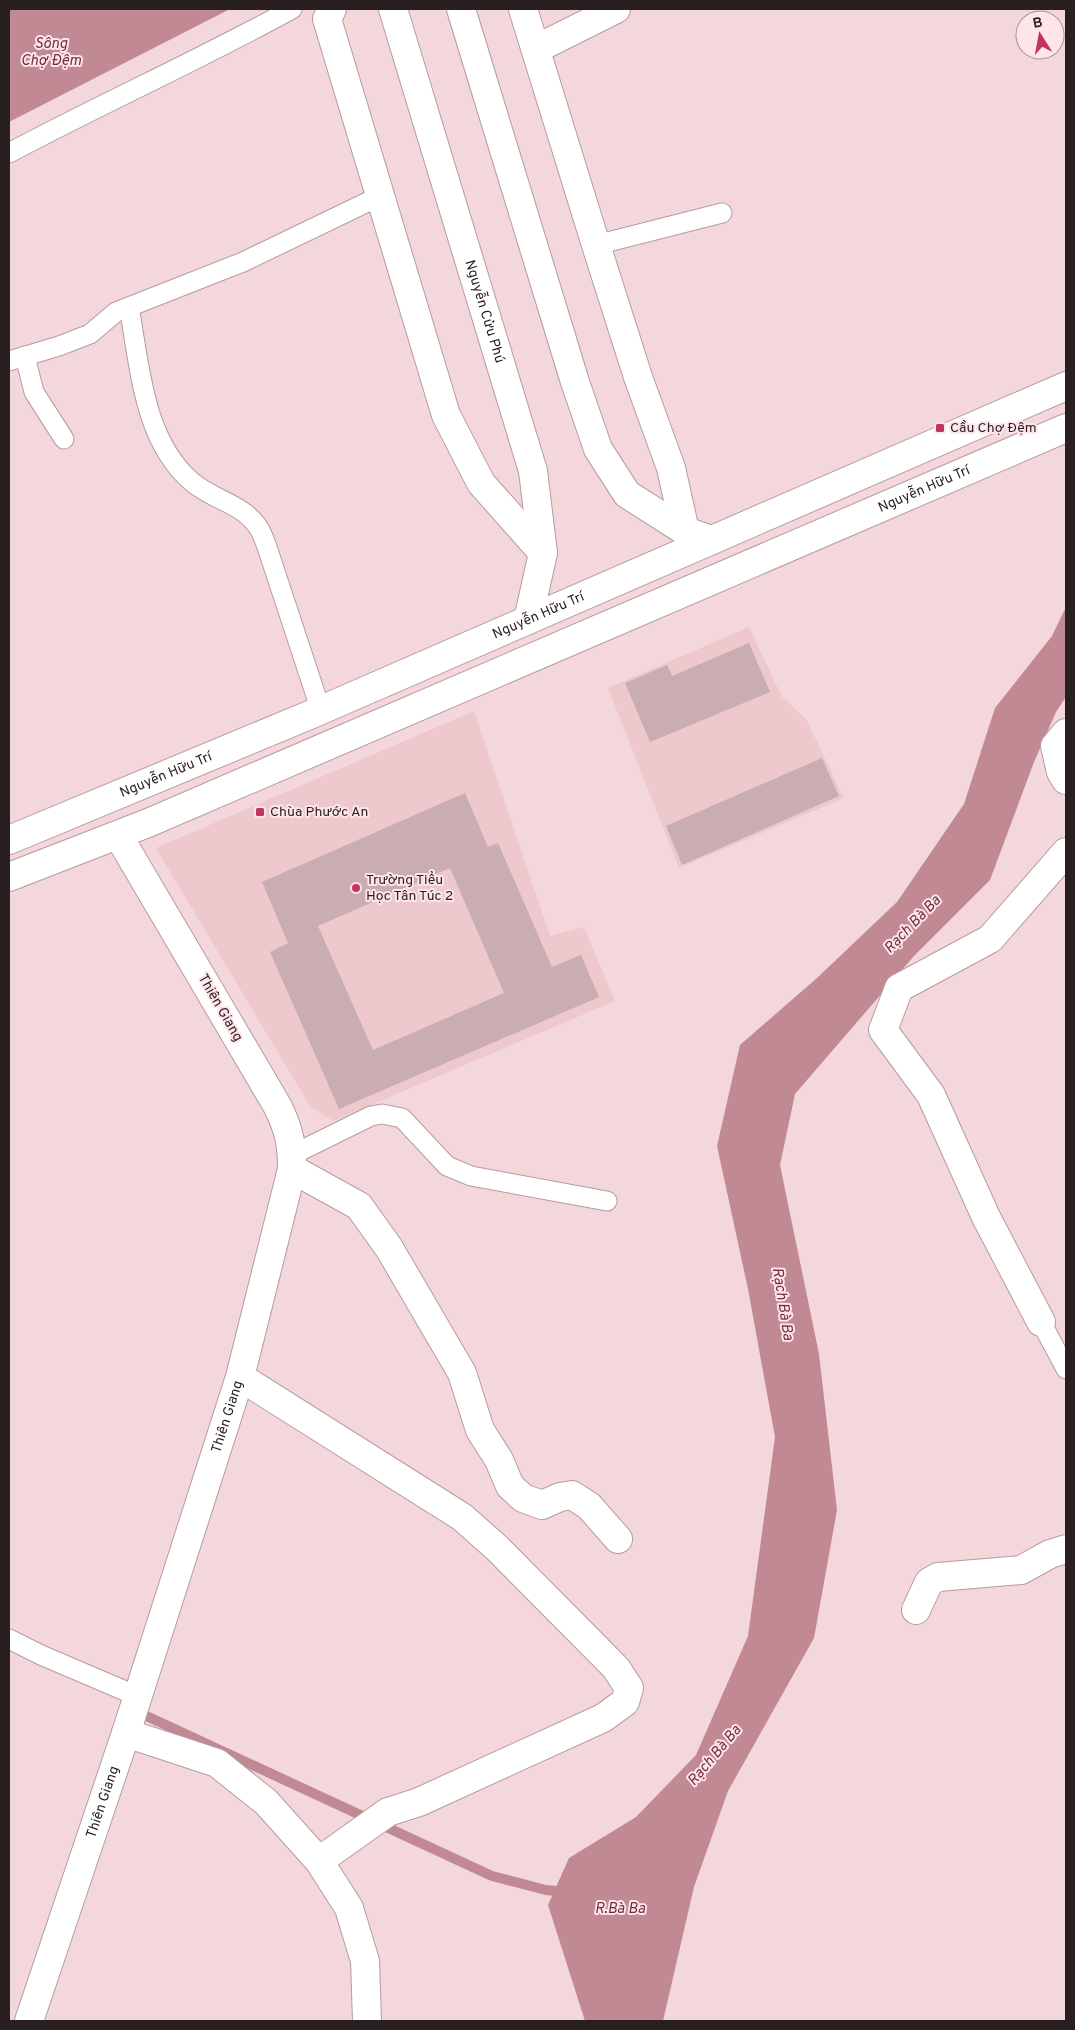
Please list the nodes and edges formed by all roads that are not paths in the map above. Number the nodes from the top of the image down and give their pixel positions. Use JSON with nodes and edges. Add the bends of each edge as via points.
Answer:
{"nodes":[{"id":1,"x":292,"y":9,"type":"edge"},
{"id":2,"x":332,"y":9,"type":"edge"},
{"id":3,"x":393,"y":9,"type":"edge"},
{"id":4,"x":461,"y":9,"type":"edge"},
{"id":5,"x":523,"y":9,"type":"edge"},
{"id":6,"x":616,"y":9,"type":"edge"},
{"id":7,"x":536,"y":49,"type":"junction"},
{"id":8,"x":9,"y":153,"type":"edge"},
{"id":9,"x":380,"y":196,"type":"junction"},
{"id":10,"x":722,"y":213,"type":"dead end"},
{"id":11,"x":596,"y":245,"type":"junction"},
{"id":12,"x":129,"y":307,"type":"junction"},
{"id":13,"x":17,"y":359,"type":"edge"},
{"id":14,"x":1063,"y":387,"type":"edge"},
{"id":15,"x":1066,"y":428,"type":"edge"},
{"id":16,"x":64,"y":439,"type":"dead end"},
{"id":17,"x":684,"y":531,"type":"junction"},
{"id":18,"x":711,"y":540,"type":"junction"},
{"id":19,"x":543,"y":553,"type":"junction"},
{"id":20,"x":528,"y":620,"type":"junction"},
{"id":21,"x":320,"y":711,"type":"junction"},
{"id":22,"x":1066,"y":733,"type":"edge"},
{"id":23,"x":1066,"y":780,"type":"edge"},
{"id":24,"x":118,"y":835,"type":"junction"},
{"id":25,"x":9,"y":840,"type":"edge"},
{"id":26,"x":1066,"y":852,"type":"edge"},
{"id":27,"x":9,"y":877,"type":"edge"},
{"id":28,"x":292,"y":1162,"type":"junction"},
{"id":29,"x":607,"y":1201,"type":"dead end"},
{"id":30,"x":1041,"y":1322,"type":"joint"},
{"id":31,"x":1066,"y":1369,"type":"edge"},
{"id":32,"x":240,"y":1378,"type":"junction"},
{"id":33,"x":618,"y":1539,"type":"dead end"},
{"id":34,"x":1066,"y":1549,"type":"edge"},
{"id":35,"x":916,"y":1610,"type":"dead end"},
{"id":36,"x":9,"y":1639,"type":"edge"},
{"id":37,"x":137,"y":1696,"type":"junction"},
{"id":38,"x":126,"y":1733,"type":"junction"},
{"id":39,"x":319,"y":1861,"type":"junction"},
{"id":40,"x":29,"y":2021,"type":"edge"},
{"id":41,"x":366,"y":2021,"type":"edge"}],
"edges":[{"from":1,"to":8,"type":"lane"},
{"from":2,"to":9,"type":"street","via":[[327,19]]},
{"from":3,"to":19,"type":"street","name":"Nguyễn Cửu Phú","via":[[533,472]]},
{"from":4,"to":17,"type":"street","via":[[598,449],[626,494]]},
{"from":5,"to":7,"type":"street"},
{"from":6,"to":7,"type":"street"},
{"from":7,"to":11,"type":"street"},
{"from":9,"to":12,"type":"lane","via":[[243,262]]},
{"from":9,"to":19,"type":"street","via":[[446,415],[481,483]]},
{"from":10,"to":11,"type":"lane"},
{"from":11,"to":17,"type":"street","via":[[671,468]]},
{"from":12,"to":13,"type":"lane","via":[[116,312],[90,334]]},
{"from":12,"to":21,"type":"lane","via":[[146,405],[163,446],[192,482],[242,510],[257,524]]},
{"from":13,"to":16,"type":"lane"},
{"from":14,"to":18,"type":"street","name":"Nguyễn Hữu Trí"},
{"from":15,"to":24,"type":"street","name":"Nguyễn Hữu Trí"},
{"from":17,"to":18,"type":"street"},
{"from":18,"to":20,"type":"street","name":"Nguyễn Hữu Trí"},
{"from":19,"to":20,"type":"street","name":"Nguyễn Cửu Phú"},
{"from":20,"to":21,"type":"street","name":"Nguyễn Hữu Trí"},
{"from":21,"to":25,"type":"street","name":"Nguyễn Hữu Trí"},
{"from":22,"to":23,"type":"street","via":[[1055,746]]},
{"from":24,"to":27,"type":"street","name":"Nguyễn Hữu Trí"},
{"from":24,"to":28,"type":"street","name":"Thiên Giang","via":[[278,1107],[289,1133]]},
{"from":26,"to":30,"type":"street","via":[[990,939],[899,988],[883,1030],[931,1095],[986,1217]]},
{"from":28,"to":29,"type":"lane","via":[[371,1116],[392,1115],[402,1118],[447,1166],[457,1172]]},
{"from":28,"to":32,"type":"street","name":"Thiên Giang"},
{"from":28,"to":33,"type":"street","via":[[359,1206],[389,1248],[462,1373],[480,1430],[510,1486],[523,1498],[542,1505],[572,1495],[589,1506]]},
{"from":30,"to":31,"type":"lane"},
{"from":32,"to":37,"type":"street","name":"Thiên Giang"},
{"from":32,"to":39,"type":"street","via":[[462,1517],[616,1668],[628,1688],[625,1702],[602,1718],[419,1802],[388,1812]]},
{"from":34,"to":35,"type":"street","via":[[1021,1570],[938,1577],[928,1582]]},
{"from":36,"to":37,"type":"lane"},
{"from":37,"to":38,"type":"street","name":"Thiên Giang"},
{"from":38,"to":39,"type":"street","via":[[217,1763],[266,1802]]},
{"from":38,"to":40,"type":"street","name":"Thiên Giang"},
{"from":39,"to":41,"type":"street","via":[[349,1908],[365,1961]]}]}
